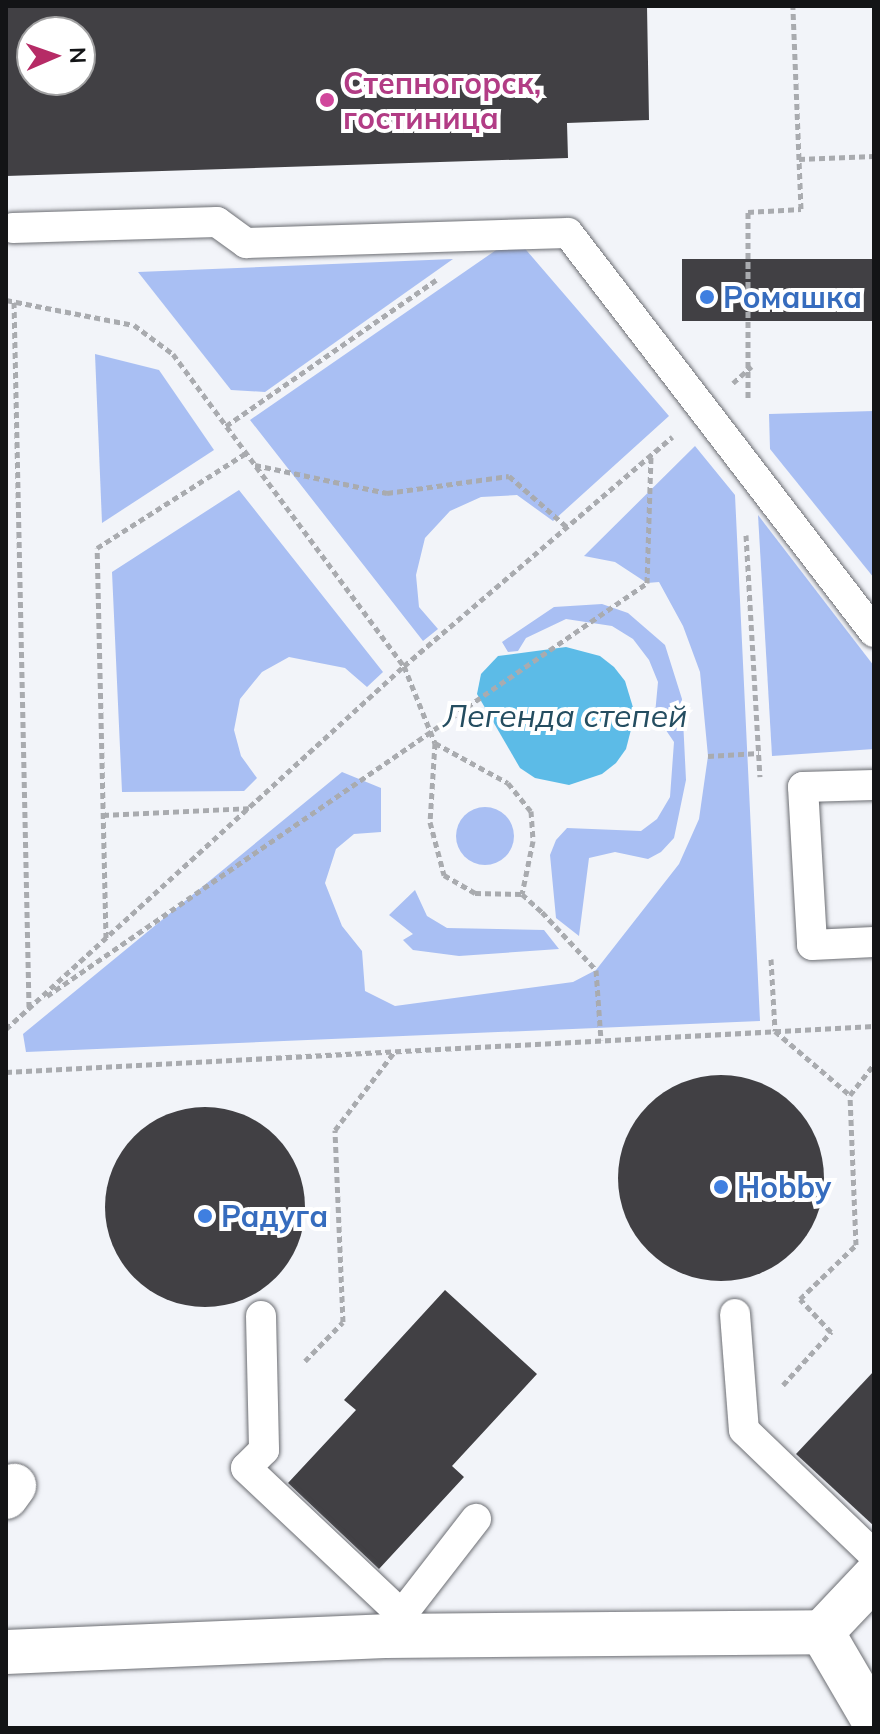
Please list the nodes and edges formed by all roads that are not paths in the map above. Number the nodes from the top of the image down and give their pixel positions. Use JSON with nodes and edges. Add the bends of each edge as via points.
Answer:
{"nodes":[{"id":1,"x":13,"y":228,"type":"dead end"},
{"id":2,"x":874,"y":632,"type":"edge"},
{"id":3,"x":874,"y":785,"type":"edge"},
{"id":4,"x":874,"y":942,"type":"edge"},
{"id":5,"x":735,"y":1314,"type":"dead end"},
{"id":6,"x":261,"y":1316,"type":"dead end"},
{"id":7,"x":476,"y":1519,"type":"dead end"},
{"id":8,"x":874,"y":1555,"type":"edge"},
{"id":9,"x":874,"y":1577,"type":"edge"},
{"id":10,"x":393,"y":1625,"type":"junction"},
{"id":11,"x":822,"y":1632,"type":"junction"},
{"id":12,"x":6,"y":1652,"type":"edge"},
{"id":13,"x":874,"y":1721,"type":"edge"}],
"edges":[{"from":1,"to":2,"type":"lane","via":[[217,222],[246,243],[568,233]]},
{"from":3,"to":4,"type":"lane","via":[[803,787],[812,945]]},
{"from":5,"to":8,"type":"lane","via":[[744,1430]]},
{"from":6,"to":10,"type":"lane","via":[[264,1450],[246,1468]]},
{"from":7,"to":10,"type":"lane"},
{"from":9,"to":11,"type":"street"},
{"from":10,"to":11,"type":"street"},
{"from":10,"to":12,"type":"street"},
{"from":11,"to":13,"type":"street"}]}
